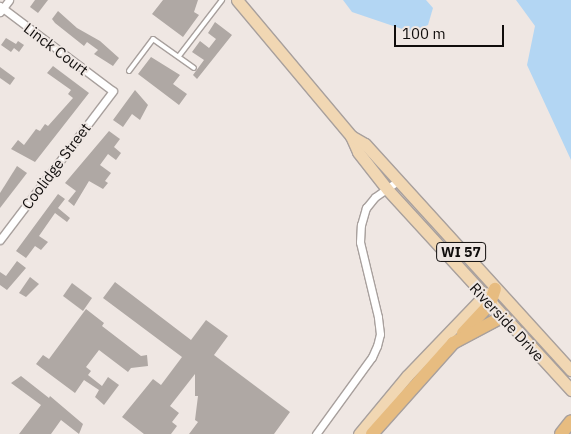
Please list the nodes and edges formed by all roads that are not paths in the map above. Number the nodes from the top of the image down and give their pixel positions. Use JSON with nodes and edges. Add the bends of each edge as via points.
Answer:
{"nodes":[{"id":1,"x":9,"y":0,"type":"edge"},
{"id":2,"x":222,"y":0,"type":"edge"},
{"id":3,"x":237,"y":0,"type":"edge"},
{"id":4,"x":1,"y":9,"type":"edge"},
{"id":5,"x":179,"y":56,"type":"junction"},
{"id":6,"x":194,"y":68,"type":"dead end"},
{"id":7,"x":129,"y":71,"type":"dead end"},
{"id":8,"x":113,"y":91,"type":"joint"},
{"id":9,"x":351,"y":136,"type":"junction"},
{"id":10,"x":398,"y":181,"type":"junction"},
{"id":11,"x":387,"y":189,"type":"junction"},
{"id":12,"x":0,"y":240,"type":"edge"},
{"id":13,"x":495,"y":289,"type":"junction"},
{"id":14,"x":486,"y":300,"type":"junction"},
{"id":15,"x":502,"y":317,"type":"junction"},
{"id":16,"x":453,"y":343,"type":"junction"},
{"id":17,"x":571,"y":370,"type":"edge"},
{"id":18,"x":571,"y":390,"type":"edge"},
{"id":19,"x":571,"y":421,"type":"edge"},
{"id":20,"x":316,"y":434,"type":"edge"},
{"id":21,"x":359,"y":434,"type":"edge"},
{"id":22,"x":372,"y":434,"type":"edge"},
{"id":23,"x":561,"y":434,"type":"edge"}],
"edges":[{"from":1,"to":4,"type":"street"},
{"from":2,"to":5,"type":"lane"},
{"from":3,"to":9,"type":"main road","name":"Riverside Drive","number":"WI 57"},
{"from":4,"to":8,"type":"street","name":"Linck Court"},
{"from":5,"to":6,"type":"lane"},
{"from":5,"to":7,"type":"lane","via":[[153,39]]},
{"from":8,"to":12,"type":"street","name":"Coolidge Street"},
{"from":9,"to":10,"type":"main road","name":"Riverside Drive","number":"WI 57","via":[[365,144]]},
{"from":9,"to":11,"type":"main road","name":"Riverside Drive","number":"WI 57","via":[[358,152]]},
{"from":10,"to":11,"type":"street"},
{"from":10,"to":13,"type":"main road","name":"Riverside Drive","number":"WI 57"},
{"from":11,"to":14,"type":"main road","name":"Riverside Drive","number":"WI 57"},
{"from":11,"to":20,"type":"street","via":[[366,208],[361,224],[360,242],[378,317],[380,334],[377,346]]},
{"from":13,"to":14,"type":"highway"},
{"from":13,"to":17,"type":"main road","name":"Riverside Drive","number":"WI 57"},
{"from":14,"to":15,"type":"main road","name":"Riverside Drive","number":"WI 57"},
{"from":14,"to":16,"type":"highway"},
{"from":14,"to":21,"type":"main road"},
{"from":15,"to":16,"type":"highway"},
{"from":15,"to":18,"type":"main road","name":"Riverside Drive","number":"WI 57"},
{"from":16,"to":22,"type":"highway"},
{"from":19,"to":23,"type":"highway"}]}
